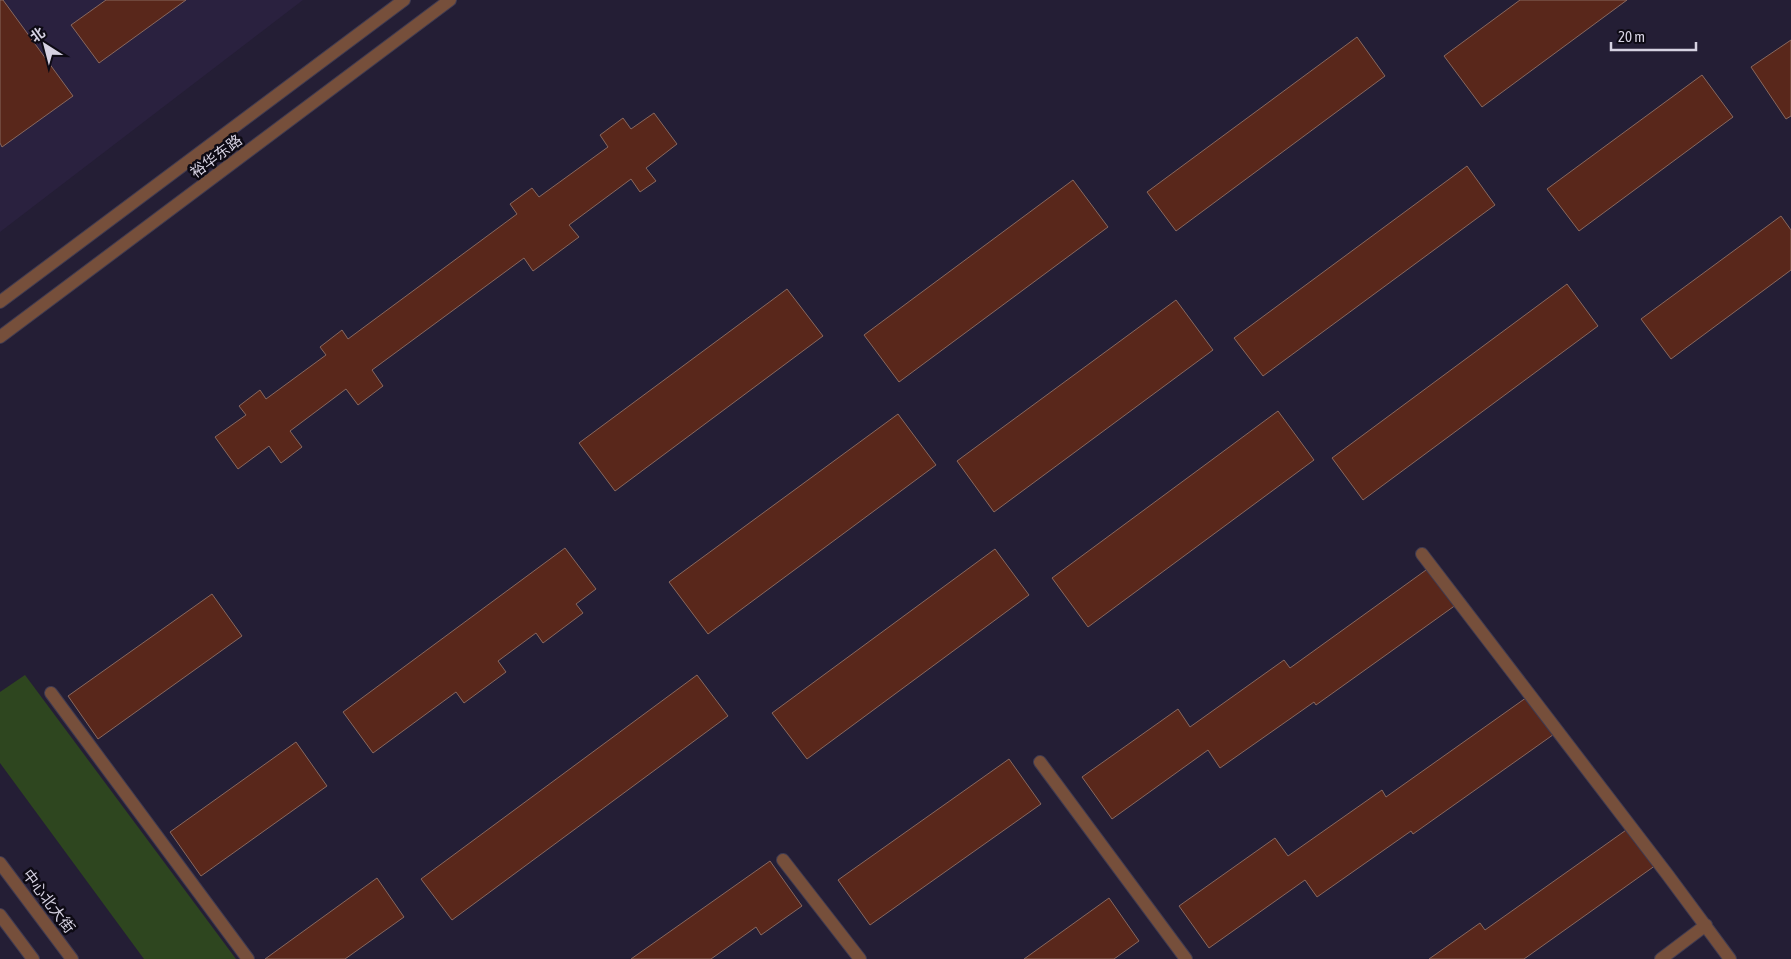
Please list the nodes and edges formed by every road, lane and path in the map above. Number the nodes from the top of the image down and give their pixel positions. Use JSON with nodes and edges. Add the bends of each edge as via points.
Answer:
{"nodes":[{"id":1,"x":404,"y":0,"type":"edge"},
{"id":2,"x":450,"y":0,"type":"edge"},
{"id":3,"x":0,"y":302,"type":"edge"},
{"id":4,"x":0,"y":337,"type":"edge"},
{"id":5,"x":1422,"y":554,"type":"dead end"},
{"id":6,"x":51,"y":693,"type":"dead end"},
{"id":7,"x":1040,"y":762,"type":"dead end"},
{"id":8,"x":783,"y":860,"type":"dead end"},
{"id":9,"x":0,"y":863,"type":"edge"},
{"id":10,"x":0,"y":915,"type":"edge"},
{"id":11,"x":1706,"y":925,"type":"junction"},
{"id":12,"x":33,"y":959,"type":"edge"},
{"id":13,"x":72,"y":959,"type":"edge"},
{"id":14,"x":248,"y":959,"type":"edge"},
{"id":15,"x":860,"y":959,"type":"edge"},
{"id":16,"x":1186,"y":959,"type":"edge"},
{"id":17,"x":1662,"y":959,"type":"edge"},
{"id":18,"x":1730,"y":959,"type":"edge"}],
"edges":[{"from":1,"to":3,"type":"street","name":"裕华东路"},
{"from":2,"to":4,"type":"street","name":"裕华东路"},
{"from":5,"to":11,"type":"street"},
{"from":6,"to":14,"type":"street"},
{"from":7,"to":16,"type":"street"},
{"from":8,"to":15,"type":"street"},
{"from":9,"to":13,"type":"street","name":"中心北大街"},
{"from":10,"to":12,"type":"street"},
{"from":11,"to":17,"type":"street"},
{"from":11,"to":18,"type":"street"}]}
